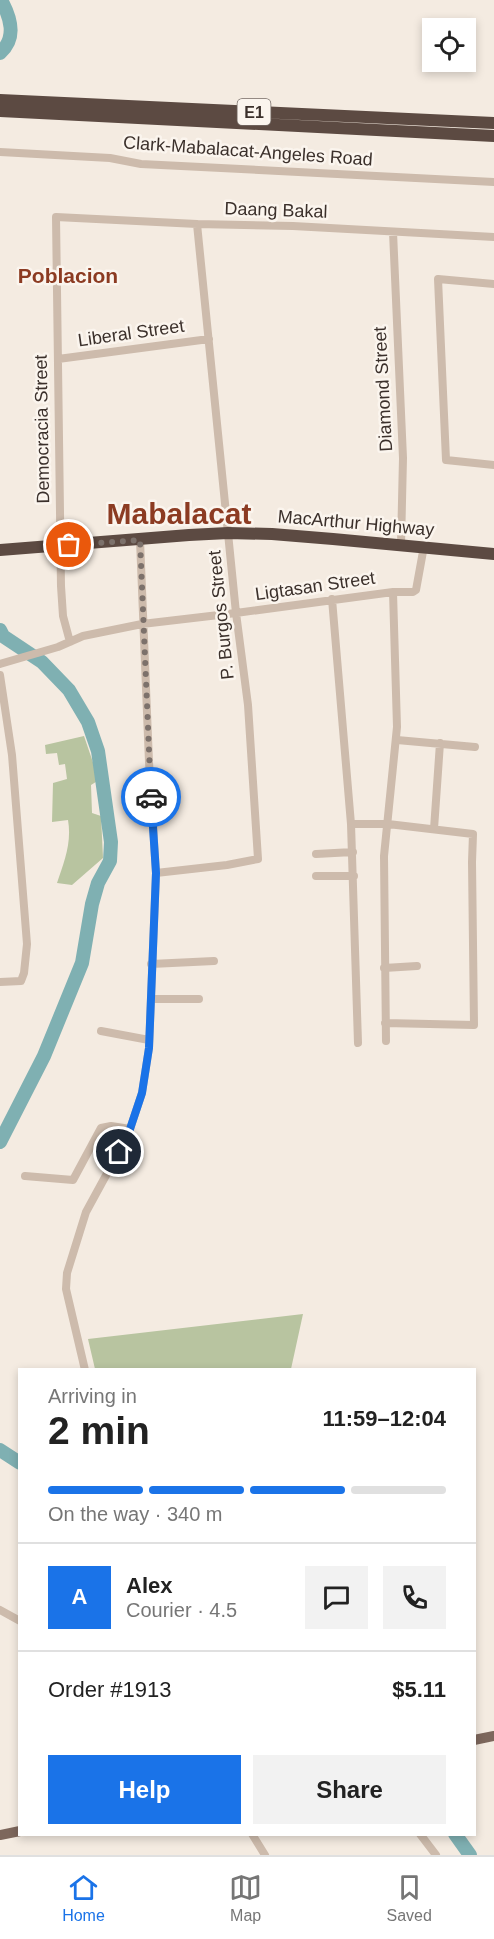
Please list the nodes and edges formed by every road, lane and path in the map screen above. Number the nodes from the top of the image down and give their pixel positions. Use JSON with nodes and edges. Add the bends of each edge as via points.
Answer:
{"nodes":[{"id":1,"x":0,"y":100,"type":"edge"},
{"id":2,"x":14,"y":106,"type":"junction"},
{"id":3,"x":0,"y":111,"type":"edge"},
{"id":4,"x":494,"y":123,"type":"edge"},
{"id":5,"x":494,"y":136,"type":"edge"},
{"id":6,"x":0,"y":152,"type":"edge"},
{"id":7,"x":494,"y":182,"type":"edge"},
{"id":8,"x":58,"y":216,"type":"joint"},
{"id":9,"x":196,"y":224,"type":"junction"},
{"id":10,"x":393,"y":232,"type":"junction"},
{"id":11,"x":494,"y":237,"type":"edge"},
{"id":12,"x":494,"y":284,"type":"edge"},
{"id":13,"x":209,"y":339,"type":"junction"},
{"id":14,"x":58,"y":359,"type":"junction"},
{"id":15,"x":494,"y":465,"type":"edge"},
{"id":16,"x":228,"y":533,"type":"junction"},
{"id":17,"x":140,"y":540,"type":"junction"},
{"id":18,"x":401,"y":544,"type":"junction"},
{"id":19,"x":61,"y":545,"type":"junction"},
{"id":20,"x":424,"y":546,"type":"junction"},
{"id":21,"x":3,"y":549,"type":"edge"},
{"id":22,"x":494,"y":554,"type":"edge"},
{"id":23,"x":393,"y":592,"type":"junction"},
{"id":24,"x":332,"y":599,"type":"junction"},
{"id":25,"x":236,"y":614,"type":"junction"},
{"id":26,"x":142,"y":624,"type":"junction"},
{"id":27,"x":70,"y":642,"type":"junction"},
{"id":28,"x":0,"y":664,"type":"edge"},
{"id":29,"x":0,"y":675,"type":"edge"},
{"id":30,"x":397,"y":740,"type":"junction"},
{"id":31,"x":440,"y":744,"type":"junction"},
{"id":32,"x":476,"y":747,"type":"dead end"},
{"id":33,"x":351,"y":824,"type":"junction"},
{"id":34,"x":388,"y":824,"type":"junction"},
{"id":35,"x":434,"y":829,"type":"junction"},
{"id":36,"x":353,"y":852,"type":"junction"},
{"id":37,"x":316,"y":854,"type":"dead end"},
{"id":38,"x":156,"y":873,"type":"junction"},
{"id":39,"x":316,"y":876,"type":"dead end"},
{"id":40,"x":354,"y":876,"type":"junction"},
{"id":41,"x":214,"y":961,"type":"dead end"},
{"id":42,"x":151,"y":964,"type":"junction"},
{"id":43,"x":417,"y":966,"type":"dead end"},
{"id":44,"x":384,"y":968,"type":"junction"},
{"id":45,"x":0,"y":982,"type":"edge"},
{"id":46,"x":152,"y":999,"type":"junction"},
{"id":47,"x":199,"y":999,"type":"dead end"},
{"id":48,"x":385,"y":1023,"type":"junction"},
{"id":49,"x":101,"y":1031,"type":"dead end"},
{"id":50,"x":149,"y":1040,"type":"junction"},
{"id":51,"x":386,"y":1041,"type":"dead end"},
{"id":52,"x":358,"y":1042,"type":"dead end"},
{"id":53,"x":130,"y":1129,"type":"junction"},
{"id":54,"x":25,"y":1176,"type":"dead end"},
{"id":55,"x":85,"y":1368,"type":"edge"},
{"id":56,"x":0,"y":1610,"type":"edge"},
{"id":57,"x":18,"y":1620,"type":"edge"},
{"id":58,"x":494,"y":1736,"type":"edge"},
{"id":59,"x":476,"y":1740,"type":"edge"},
{"id":60,"x":18,"y":1832,"type":"edge"},
{"id":61,"x":0,"y":1835,"type":"edge"},
{"id":62,"x":253,"y":1836,"type":"edge"},
{"id":63,"x":422,"y":1836,"type":"edge"},
{"id":64,"x":265,"y":1855,"type":"edge"},
{"id":65,"x":436,"y":1855,"type":"edge"}],
"edges":[{"from":1,"to":2,"type":"highway","number":"E1"},
{"from":2,"to":3,"type":"highway","number":"E1"},
{"from":2,"to":4,"type":"highway","number":"E1"},
{"from":2,"to":5,"type":"highway","number":"E1"},
{"from":6,"to":7,"type":"street","name":"Clark-Mabalacat-Angeles Road","via":[[110,158],[141,164]]},
{"from":8,"to":9,"type":"street","name":"Daang Bakal"},
{"from":8,"to":14,"type":"street","name":"Democracia Street"},
{"from":9,"to":10,"type":"street","name":"Daang Bakal"},
{"from":9,"to":13,"type":"street","name":"P. Burgos Street"},
{"from":10,"to":11,"type":"street","name":"Daang Bakal"},
{"from":10,"to":18,"type":"street","name":"Diamond Street","via":[[403,458]]},
{"from":12,"to":15,"type":"street","via":[[438,279],[446,460]]},
{"from":13,"to":14,"type":"street","name":"Liberal Street"},
{"from":13,"to":16,"type":"street","name":"P. Burgos Street"},
{"from":14,"to":19,"type":"street","name":"Democracia Street"},
{"from":16,"to":17,"type":"highway","name":"MacArthur Highway"},
{"from":16,"to":18,"type":"highway","name":"MacArthur Highway"},
{"from":16,"to":25,"type":"street","name":"P. Burgos Street"},
{"from":17,"to":19,"type":"highway","name":"MacArthur Highway"},
{"from":17,"to":26,"type":"street"},
{"from":18,"to":20,"type":"highway","name":"MacArthur Highway"},
{"from":19,"to":21,"type":"highway","name":"MacArthur Highway"},
{"from":19,"to":27,"type":"street","name":"Democracia Street","via":[[63,616]]},
{"from":20,"to":22,"type":"highway","name":"MacArthur Highway"},
{"from":20,"to":23,"type":"street","name":"Ligtasan Street","via":[[416,590]]},
{"from":23,"to":24,"type":"street","name":"Ligtasan Street"},
{"from":23,"to":30,"type":"street"},
{"from":24,"to":25,"type":"street","name":"Ligtasan Street"},
{"from":24,"to":33,"type":"street"},
{"from":25,"to":26,"type":"street","name":"Ligtasan Street"},
{"from":25,"to":38,"type":"street","name":"P. Burgos Street","via":[[248,705],[258,859]]},
{"from":26,"to":27,"type":"street","name":"Ligtasan Street"},
{"from":26,"to":38,"type":"street"},
{"from":27,"to":28,"type":"street","name":"Ligtasan Street"},
{"from":29,"to":45,"type":"street","via":[[12,755],[27,944],[21,981]]},
{"from":30,"to":31,"type":"street"},
{"from":30,"to":34,"type":"street"},
{"from":31,"to":32,"type":"street"},
{"from":31,"to":35,"type":"street"},
{"from":33,"to":34,"type":"street"},
{"from":33,"to":36,"type":"street"},
{"from":34,"to":35,"type":"street"},
{"from":34,"to":44,"type":"street","via":[[384,856]]},
{"from":35,"to":48,"type":"street","via":[[473,834],[474,1025]]},
{"from":36,"to":37,"type":"street"},
{"from":36,"to":40,"type":"street"},
{"from":38,"to":42,"type":"street"},
{"from":39,"to":40,"type":"street"},
{"from":40,"to":52,"type":"street"},
{"from":41,"to":42,"type":"street"},
{"from":42,"to":46,"type":"street"},
{"from":43,"to":44,"type":"street"},
{"from":44,"to":48,"type":"street"},
{"from":46,"to":47,"type":"street"},
{"from":46,"to":50,"type":"street"},
{"from":48,"to":51,"type":"street"},
{"from":49,"to":50,"type":"street"},
{"from":50,"to":53,"type":"street","via":[[142,1093]]},
{"from":53,"to":54,"type":"street","via":[[101,1128],[73,1180]]},
{"from":53,"to":55,"type":"street","via":[[86,1212],[67,1273],[66,1289]]},
{"from":56,"to":57,"type":"street"},
{"from":58,"to":59,"type":"main road"},
{"from":60,"to":61,"type":"main road"},
{"from":62,"to":64,"type":"street"},
{"from":63,"to":65,"type":"street"}]}
